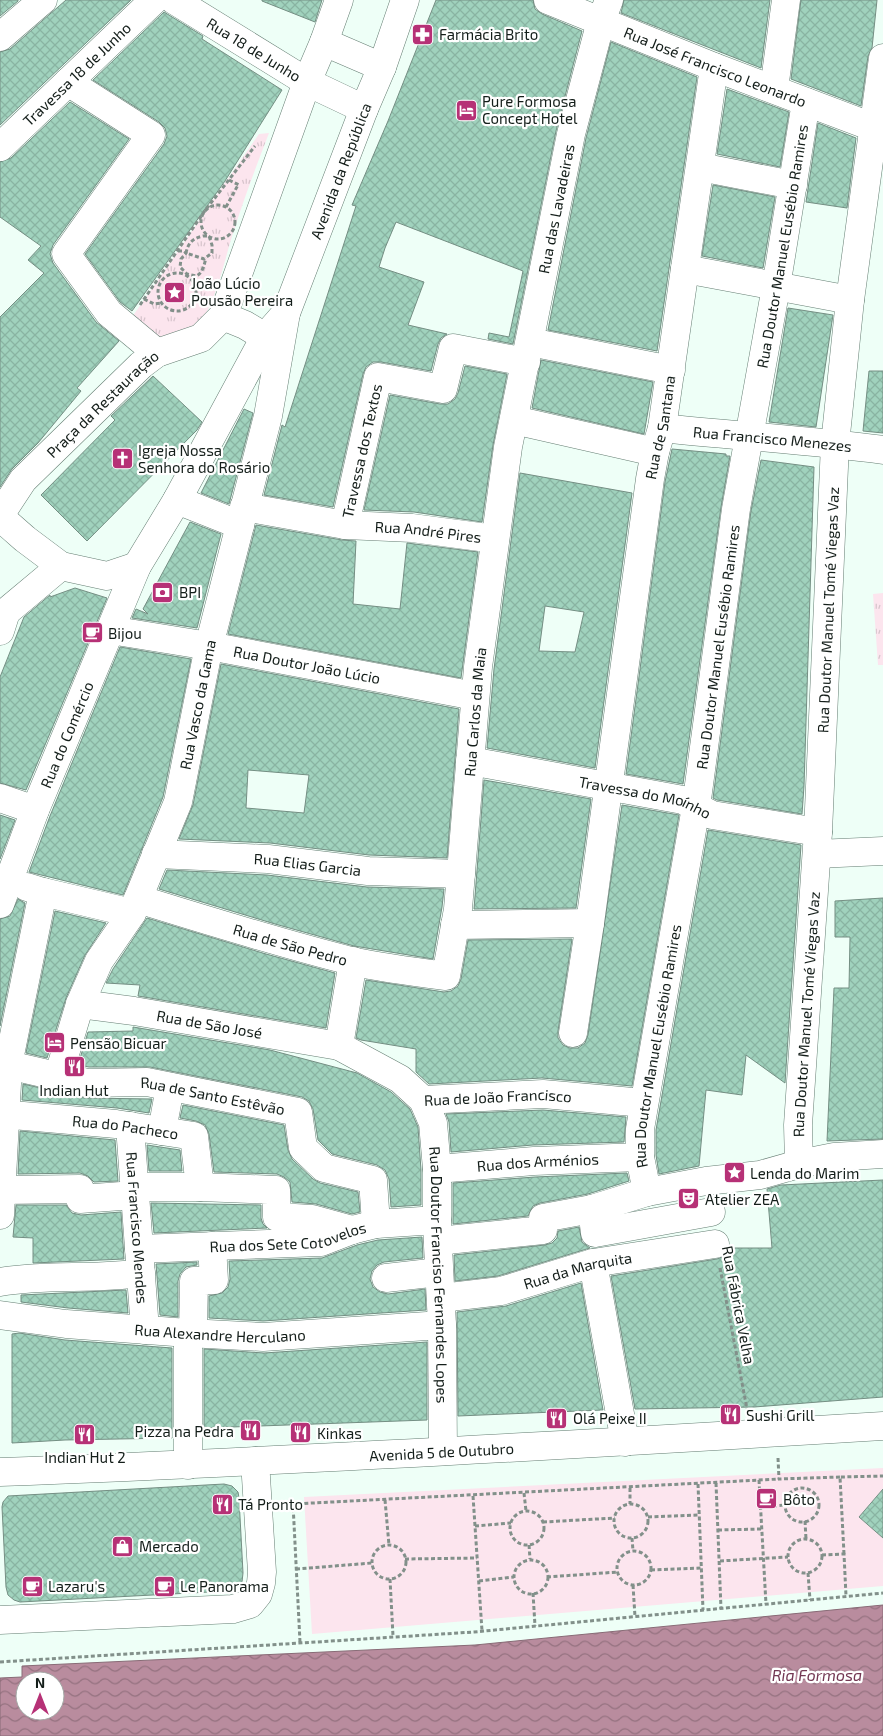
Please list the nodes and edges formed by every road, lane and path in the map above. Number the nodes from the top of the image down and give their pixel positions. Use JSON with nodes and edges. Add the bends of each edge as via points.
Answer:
{"nodes":[{"id":1,"x":43,"y":0,"type":"edge"},
{"id":2,"x":154,"y":0,"type":"edge"},
{"id":3,"x":174,"y":0,"type":"edge"},
{"id":4,"x":339,"y":0,"type":"edge"},
{"id":5,"x":405,"y":0,"type":"edge"},
{"id":6,"x":548,"y":0,"type":"edge"},
{"id":7,"x":786,"y":0,"type":"edge"},
{"id":8,"x":605,"y":11,"type":"edge"},
{"id":9,"x":0,"y":38,"type":"edge"},
{"id":10,"x":324,"y":42,"type":"junction"},
{"id":11,"x":883,"y":58,"type":"edge"},
{"id":12,"x":382,"y":67,"type":"junction"},
{"id":13,"x":714,"y":67,"type":"junction"},
{"id":14,"x":68,"y":82,"type":"junction"},
{"id":15,"x":307,"y":82,"type":"junction"},
{"id":16,"x":774,"y":90,"type":"junction"},
{"id":17,"x":806,"y":102,"type":"junction"},
{"id":18,"x":364,"y":109,"type":"junction"},
{"id":19,"x":879,"y":130,"type":"edge"},
{"id":20,"x":256,"y":144,"type":"dead end"},
{"id":21,"x":0,"y":147,"type":"edge"},
{"id":22,"x":700,"y":167,"type":"junction"},
{"id":23,"x":228,"y":180,"type":"junction"},
{"id":24,"x":238,"y":185,"type":"junction"},
{"id":25,"x":793,"y":185,"type":"junction"},
{"id":26,"x":242,"y":187,"type":"dead end"},
{"id":27,"x":226,"y":207,"type":"junction"},
{"id":28,"x":204,"y":212,"type":"junction"},
{"id":29,"x":209,"y":236,"type":"junction"},
{"id":30,"x":178,"y":251,"type":"junction"},
{"id":31,"x":186,"y":253,"type":"junction"},
{"id":32,"x":205,"y":258,"type":"junction"},
{"id":33,"x":685,"y":269,"type":"junction"},
{"id":34,"x":182,"y":272,"type":"junction"},
{"id":35,"x":196,"y":276,"type":"junction"},
{"id":36,"x":195,"y":283,"type":"junction"},
{"id":37,"x":153,"y":286,"type":"junction"},
{"id":38,"x":776,"y":287,"type":"junction"},
{"id":39,"x":159,"y":288,"type":"junction"},
{"id":40,"x":144,"y":299,"type":"junction"},
{"id":41,"x":850,"y":300,"type":"junction"},
{"id":42,"x":161,"y":303,"type":"junction"},
{"id":43,"x":139,"y":306,"type":"dead end"},
{"id":44,"x":286,"y":313,"type":"junction"},
{"id":45,"x":223,"y":316,"type":"junction"},
{"id":46,"x":265,"y":337,"type":"junction"},
{"id":47,"x":528,"y":352,"type":"junction"},
{"id":48,"x":157,"y":353,"type":"junction"},
{"id":49,"x":671,"y":370,"type":"junction"},
{"id":50,"x":514,"y":420,"type":"junction"},
{"id":51,"x":749,"y":437,"type":"junction"},
{"id":52,"x":659,"y":440,"type":"junction"},
{"id":53,"x":835,"y":444,"type":"junction"},
{"id":54,"x":508,"y":447,"type":"joint"},
{"id":55,"x":883,"y":450,"type":"edge"},
{"id":56,"x":177,"y":500,"type":"junction"},
{"id":57,"x":0,"y":516,"type":"edge"},
{"id":58,"x":242,"y":516,"type":"junction"},
{"id":59,"x":345,"y":525,"type":"junction"},
{"id":60,"x":495,"y":539,"type":"junction"},
{"id":61,"x":62,"y":566,"type":"junction"},
{"id":62,"x":137,"y":566,"type":"junction"},
{"id":63,"x":2,"y":617,"type":"edge"},
{"id":64,"x":110,"y":630,"type":"junction"},
{"id":65,"x":209,"y":646,"type":"junction"},
{"id":66,"x":475,"y":696,"type":"junction"},
{"id":67,"x":470,"y":761,"type":"junction"},
{"id":68,"x":608,"y":787,"type":"junction"},
{"id":69,"x":0,"y":798,"type":"edge"},
{"id":70,"x":696,"y":807,"type":"junction"},
{"id":71,"x":35,"y":810,"type":"junction"},
{"id":72,"x":818,"y":843,"type":"junction"},
{"id":73,"x":883,"y":851,"type":"edge"},
{"id":74,"x":156,"y":854,"type":"junction"},
{"id":75,"x":461,"y":874,"type":"junction"},
{"id":76,"x":4,"y":892,"type":"edge"},
{"id":77,"x":43,"y":892,"type":"junction"},
{"id":78,"x":135,"y":906,"type":"junction"},
{"id":79,"x":590,"y":923,"type":"junction"},
{"id":80,"x":455,"y":925,"type":"junction"},
{"id":81,"x":353,"y":961,"type":"junction"},
{"id":82,"x":446,"y":976,"type":"joint"},
{"id":83,"x":80,"y":1004,"type":"junction"},
{"id":84,"x":573,"y":1033,"type":"dead end"},
{"id":85,"x":338,"y":1046,"type":"junction"},
{"id":86,"x":4,"y":1066,"type":"edge"},
{"id":87,"x":58,"y":1077,"type":"junction"},
{"id":88,"x":170,"y":1087,"type":"junction"},
{"id":89,"x":423,"y":1100,"type":"junction"},
{"id":90,"x":644,"y":1103,"type":"junction"},
{"id":91,"x":3,"y":1114,"type":"edge"},
{"id":92,"x":130,"y":1126,"type":"junction"},
{"id":93,"x":162,"y":1131,"type":"junction"},
{"id":94,"x":883,"y":1154,"type":"edge"},
{"id":95,"x":640,"y":1157,"type":"junction"},
{"id":96,"x":1,"y":1159,"type":"edge"},
{"id":97,"x":799,"y":1164,"type":"junction"},
{"id":98,"x":437,"y":1169,"type":"junction"},
{"id":99,"x":200,"y":1187,"type":"junction"},
{"id":100,"x":135,"y":1191,"type":"junction"},
{"id":101,"x":647,"y":1192,"type":"junction"},
{"id":102,"x":1,"y":1202,"type":"edge"},
{"id":103,"x":592,"y":1209,"type":"junction"},
{"id":104,"x":710,"y":1212,"type":"dead end"},
{"id":105,"x":364,"y":1227,"type":"junction"},
{"id":106,"x":438,"y":1230,"type":"junction"},
{"id":107,"x":715,"y":1244,"type":"joint"},
{"id":108,"x":212,"y":1246,"type":"junction"},
{"id":109,"x":140,"y":1261,"type":"junction"},
{"id":110,"x":593,"y":1263,"type":"junction"},
{"id":111,"x":386,"y":1278,"type":"dead end"},
{"id":112,"x":0,"y":1282,"type":"edge"},
{"id":113,"x":440,"y":1285,"type":"junction"},
{"id":114,"x":0,"y":1315,"type":"edge"},
{"id":115,"x":442,"y":1326,"type":"junction"},
{"id":116,"x":145,"y":1330,"type":"junction"},
{"id":117,"x":191,"y":1333,"type":"junction"},
{"id":118,"x":883,"y":1426,"type":"edge"},
{"id":119,"x":764,"y":1433,"type":"junction"},
{"id":120,"x":624,"y":1442,"type":"junction"},
{"id":121,"x":443,"y":1451,"type":"junction"},
{"id":122,"x":255,"y":1461,"type":"junction"},
{"id":123,"x":188,"y":1465,"type":"junction"},
{"id":124,"x":0,"y":1472,"type":"edge"},
{"id":125,"x":883,"y":1476,"type":"edge"},
{"id":126,"x":840,"y":1478,"type":"junction"},
{"id":127,"x":779,"y":1479,"type":"junction"},
{"id":128,"x":759,"y":1480,"type":"junction"},
{"id":129,"x":716,"y":1483,"type":"junction"},
{"id":130,"x":698,"y":1484,"type":"junction"},
{"id":131,"x":630,"y":1488,"type":"junction"},
{"id":132,"x":524,"y":1493,"type":"junction"},
{"id":133,"x":473,"y":1496,"type":"junction"},
{"id":134,"x":385,"y":1500,"type":"junction"},
{"id":135,"x":630,"y":1504,"type":"junction"},
{"id":136,"x":785,"y":1505,"type":"junction"},
{"id":137,"x":760,"y":1507,"type":"junction"},
{"id":138,"x":526,"y":1511,"type":"junction"},
{"id":139,"x":699,"y":1515,"type":"junction"},
{"id":140,"x":648,"y":1517,"type":"junction"},
{"id":141,"x":615,"y":1518,"type":"junction"},
{"id":142,"x":543,"y":1522,"type":"junction"},
{"id":143,"x":805,"y":1522,"type":"junction"},
{"id":144,"x":511,"y":1523,"type":"junction"},
{"id":145,"x":475,"y":1526,"type":"junction"},
{"id":146,"x":762,"y":1529,"type":"junction"},
{"id":147,"x":718,"y":1530,"type":"junction"},
{"id":148,"x":632,"y":1538,"type":"junction"},
{"id":149,"x":806,"y":1539,"type":"junction"},
{"id":150,"x":389,"y":1545,"type":"junction"},
{"id":151,"x":529,"y":1545,"type":"junction"},
{"id":152,"x":633,"y":1551,"type":"junction"},
{"id":153,"x":844,"y":1554,"type":"junction"},
{"id":154,"x":822,"y":1555,"type":"junction"},
{"id":155,"x":788,"y":1557,"type":"junction"},
{"id":156,"x":477,"y":1558,"type":"junction"},
{"id":157,"x":763,"y":1558,"type":"junction"},
{"id":158,"x":405,"y":1559,"type":"junction"},
{"id":159,"x":530,"y":1559,"type":"junction"},
{"id":160,"x":720,"y":1561,"type":"junction"},
{"id":161,"x":372,"y":1563,"type":"junction"},
{"id":162,"x":701,"y":1568,"type":"junction"},
{"id":163,"x":296,"y":1569,"type":"junction"},
{"id":164,"x":651,"y":1570,"type":"junction"},
{"id":165,"x":618,"y":1572,"type":"junction"},
{"id":166,"x":808,"y":1573,"type":"junction"},
{"id":167,"x":547,"y":1576,"type":"junction"},
{"id":168,"x":514,"y":1577,"type":"junction"},
{"id":169,"x":390,"y":1579,"type":"junction"},
{"id":170,"x":479,"y":1581,"type":"junction"},
{"id":171,"x":633,"y":1585,"type":"junction"},
{"id":172,"x":533,"y":1593,"type":"junction"},
{"id":173,"x":883,"y":1593,"type":"edge"},
{"id":174,"x":846,"y":1597,"type":"junction"},
{"id":175,"x":810,"y":1600,"type":"junction"},
{"id":176,"x":766,"y":1604,"type":"junction"},
{"id":177,"x":721,"y":1608,"type":"junction"},
{"id":178,"x":703,"y":1610,"type":"junction"},
{"id":179,"x":635,"y":1617,"type":"junction"},
{"id":180,"x":0,"y":1620,"type":"edge"},
{"id":181,"x":535,"y":1626,"type":"junction"},
{"id":182,"x":482,"y":1631,"type":"junction"},
{"id":183,"x":393,"y":1636,"type":"junction"},
{"id":184,"x":300,"y":1642,"type":"junction"},
{"id":185,"x":0,"y":1662,"type":"edge"}],
"edges":[{"from":1,"to":9,"type":"street"},
{"from":2,"to":14,"type":"street","name":"Travessa 18 de Junho"},
{"from":3,"to":15,"type":"street","name":"Rua 18 de Junho"},
{"from":4,"to":10,"type":"street"},
{"from":5,"to":12,"type":"street","name":"Avenida da República"},
{"from":6,"to":8,"type":"street","name":"Rua José Francisco Leonardo"},
{"from":7,"to":16,"type":"street"},
{"from":8,"to":13,"type":"street","name":"Rua José Francisco Leonardo"},
{"from":8,"to":47,"type":"street","name":"Rua das Lavadeiras","via":[[571,134]]},
{"from":10,"to":12,"type":"street"},
{"from":10,"to":15,"type":"street"},
{"from":11,"to":19,"type":"street","name":"Rua Doutor Manuel Tomé Viegas Vaz"},
{"from":12,"to":18,"type":"street","name":"Avenida da República"},
{"from":13,"to":16,"type":"street","name":"Rua José Francisco Leonardo"},
{"from":13,"to":22,"type":"street","name":"Rua de Santana"},
{"from":14,"to":21,"type":"street","name":"Travessa 18 de Junho"},
{"from":14,"to":48,"type":"street","via":[[151,135],[66,254],[109,313]]},
{"from":15,"to":18,"type":"street","name":"Rua 18 de Junho"},
{"from":15,"to":45,"type":"street"},
{"from":16,"to":17,"type":"street","name":"Rua José Francisco Leonardo"},
{"from":17,"to":19,"type":"street","name":"Rua José Francisco Leonardo"},
{"from":17,"to":25,"type":"street","name":"Rua Doutor Manuel Eusébio Ramires"},
{"from":18,"to":44,"type":"street","name":"Avenida da República"},
{"from":19,"to":41,"type":"street","name":"Rua Doutor Manuel Tomé Viegas Vaz"},
{"from":20,"to":23,"type":"path"},
{"from":22,"to":25,"type":"street"},
{"from":22,"to":33,"type":"street","name":"Rua de Santana"},
{"from":23,"to":24,"type":"path"},
{"from":23,"to":28,"type":"path"},
{"from":24,"to":26,"type":"path"},
{"from":24,"to":27,"type":"path"},
{"from":25,"to":38,"type":"street","name":"Rua Doutor Manuel Eusébio Ramires"},
{"from":27,"to":28,"type":"path","via":[[213,206]]},
{"from":27,"to":29,"type":"path","via":[[235,216],[232,232],[222,239]]},
{"from":28,"to":29,"type":"path","via":[[202,229]]},
{"from":28,"to":30,"type":"path"},
{"from":29,"to":31,"type":"path","via":[[196,238]]},
{"from":29,"to":32,"type":"path","via":[[212,253]]},
{"from":30,"to":31,"type":"path"},
{"from":30,"to":37,"type":"path"},
{"from":31,"to":32,"type":"path"},
{"from":31,"to":34,"type":"path","via":[[181,259]]},
{"from":32,"to":35,"type":"path","via":[[202,271]]},
{"from":33,"to":38,"type":"street"},
{"from":33,"to":49,"type":"street","name":"Rua de Santana"},
{"from":34,"to":35,"type":"path"},
{"from":34,"to":36,"type":"path"},
{"from":34,"to":39,"type":"path","via":[[164,278]]},
{"from":35,"to":36,"type":"path"},
{"from":36,"to":42,"type":"path","via":[[195,301],[185,309],[172,310]]},
{"from":37,"to":39,"type":"path"},
{"from":37,"to":40,"type":"path"},
{"from":38,"to":41,"type":"street"},
{"from":38,"to":51,"type":"street","name":"Rua Doutor Manuel Eusébio Ramires"},
{"from":39,"to":42,"type":"path"},
{"from":40,"to":42,"type":"path","via":[[154,304]]},
{"from":40,"to":43,"type":"path"},
{"from":41,"to":53,"type":"street","name":"Rua Doutor Manuel Tomé Viegas Vaz"},
{"from":44,"to":46,"type":"street","name":"Avenida da República"},
{"from":44,"to":58,"type":"street","name":"Rua Vasco da Gama","via":[[268,416]]},
{"from":45,"to":46,"type":"street"},
{"from":45,"to":48,"type":"street","name":"Praça da Restauração","via":[[201,338]]},
{"from":46,"to":56,"type":"street"},
{"from":47,"to":49,"type":"street"},
{"from":47,"to":50,"type":"street","name":"Rua das Lavadeiras"},
{"from":47,"to":59,"type":"street","name":"Travessa dos Textos","via":[[452,348],[443,389],[378,377]]},
{"from":48,"to":57,"type":"street","name":"Praça da Restauração","via":[[140,365],[23,480]]},
{"from":49,"to":52,"type":"street","name":"Rua de Santana"},
{"from":50,"to":52,"type":"street","name":"Rua Francisco Menezes"},
{"from":50,"to":54,"type":"street","name":"Rua das Lavadeiras"},
{"from":51,"to":52,"type":"street","name":"Rua Francisco Menezes"},
{"from":51,"to":53,"type":"street","name":"Rua Francisco Menezes"},
{"from":51,"to":70,"type":"street","name":"Rua Doutor Manuel Eusébio Ramires","via":[[736,509]]},
{"from":52,"to":68,"type":"street","name":"Rua de Santana"},
{"from":53,"to":55,"type":"street","name":"Rua Francisco Menezes"},
{"from":53,"to":72,"type":"street","name":"Rua Doutor Manuel Tomé Viegas Vaz"},
{"from":54,"to":60,"type":"street","name":"Rua Carlos da Maia"},
{"from":56,"to":58,"type":"street","name":"Rua André Pires"},
{"from":56,"to":62,"type":"street"},
{"from":57,"to":61,"type":"street","name":"Praça da Restauração"},
{"from":58,"to":59,"type":"street","name":"Rua André Pires"},
{"from":58,"to":65,"type":"street","name":"Rua Vasco da Gama"},
{"from":59,"to":60,"type":"street","name":"Rua André Pires","via":[[412,528]]},
{"from":60,"to":66,"type":"street","name":"Rua Carlos da Maia"},
{"from":61,"to":62,"type":"street","name":"Praça da Restauração","via":[[107,576]]},
{"from":61,"to":63,"type":"street"},
{"from":62,"to":64,"type":"street","name":"Rua do Comércio"},
{"from":64,"to":65,"type":"street","name":"Rua Doutor João Lúcio"},
{"from":64,"to":71,"type":"street","name":"Rua do Comércio"},
{"from":65,"to":66,"type":"street","name":"Rua Doutor João Lúcio"},
{"from":65,"to":74,"type":"street","name":"Rua Vasco da Gama","via":[[178,802]]},
{"from":66,"to":67,"type":"street","name":"Rua Carlos da Maia"},
{"from":67,"to":68,"type":"street","name":"Travessa do Moínho"},
{"from":67,"to":75,"type":"street","name":"Rua Carlos da Maia"},
{"from":68,"to":70,"type":"street","name":"Travessa do Moínho","via":[[683,800]]},
{"from":68,"to":79,"type":"street","name":"Rua de Santana"},
{"from":69,"to":71,"type":"street"},
{"from":70,"to":72,"type":"street","name":"Travessa do Moínho","via":[[712,815]]},
{"from":70,"to":90,"type":"street","name":"Rua Doutor Manuel Eusébio Ramires"},
{"from":71,"to":76,"type":"street","name":"Rua do Comércio"},
{"from":72,"to":73,"type":"street","name":"Travessa do Moínho"},
{"from":72,"to":97,"type":"street","name":"Rua Doutor Manuel Tomé Viegas Vaz","via":[[798,1125]]},
{"from":74,"to":75,"type":"street","name":"Rua Elias Garcia","via":[[268,859],[368,871]]},
{"from":74,"to":78,"type":"street","name":"Rua Vasco da Gama"},
{"from":75,"to":80,"type":"street","name":"Rua Carlos da Maia"},
{"from":76,"to":77,"type":"street","name":"Rua de São Pedro"},
{"from":77,"to":78,"type":"street","name":"Rua de São Pedro"},
{"from":77,"to":86,"type":"street"},
{"from":78,"to":81,"type":"street","name":"Rua de São Pedro"},
{"from":78,"to":83,"type":"street","name":"Rua Vasco da Gama","via":[[99,961]]},
{"from":79,"to":80,"type":"street"},
{"from":79,"to":84,"type":"street","name":"Rua de Santana"},
{"from":80,"to":82,"type":"street","name":"Rua Carlos da Maia"},
{"from":81,"to":82,"type":"street","name":"Rua de São Pedro"},
{"from":81,"to":85,"type":"street"},
{"from":83,"to":85,"type":"street","name":"Rua de São José"},
{"from":83,"to":87,"type":"street","name":"Rua Vasco da Gama"},
{"from":85,"to":89,"type":"street","name":"Rua de João Francisco","via":[[400,1079]]},
{"from":86,"to":87,"type":"street","name":"Rua de Santo Estêvão"},
{"from":86,"to":91,"type":"street"},
{"from":87,"to":88,"type":"street","name":"Rua de Santo Estêvão","via":[[87,1083],[147,1082]]},
{"from":88,"to":93,"type":"street"},
{"from":88,"to":105,"type":"street","name":"Rua de Santo Estêvão","via":[[298,1112],[303,1148],[324,1168],[373,1180]]},
{"from":89,"to":90,"type":"street","name":"Rua de João Francisco","via":[[544,1094]]},
{"from":89,"to":98,"type":"street","name":"Rua Doutor Franciso Fernandes Lopes","via":[[433,1123]]},
{"from":90,"to":95,"type":"street","name":"Rua Doutor Manuel Eusébio Ramires"},
{"from":91,"to":92,"type":"street","name":"Rua do Pacheco"},
{"from":91,"to":96,"type":"street"},
{"from":92,"to":93,"type":"street","name":"Rua do Pacheco"},
{"from":92,"to":100,"type":"street","name":"Rua Francisco Mendes"},
{"from":93,"to":99,"type":"street","name":"Rua do Pacheco","via":[[194,1136]]},
{"from":94,"to":97,"type":"street","via":[[834,1157]]},
{"from":95,"to":98,"type":"street","name":"Rua dos Arménios"},
{"from":95,"to":101,"type":"street","name":"Rua Doutor Manuel Eusébio Ramires"},
{"from":96,"to":102,"type":"street"},
{"from":97,"to":101,"type":"street","via":[[760,1175]]},
{"from":98,"to":106,"type":"street","name":"Rua Doutor Franciso Fernandes Lopes"},
{"from":99,"to":100,"type":"street"},
{"from":99,"to":105,"type":"street","via":[[276,1190],[277,1217]]},
{"from":100,"to":102,"type":"street","via":[[80,1199],[80,1189]]},
{"from":100,"to":109,"type":"street","name":"Rua Francisco Mendes"},
{"from":101,"to":103,"type":"street"},
{"from":103,"to":104,"type":"street","via":[[595,1233]]},
{"from":103,"to":106,"type":"street","name":"Rua dos Sete Cotovelos","via":[[543,1218],[543,1230]]},
{"from":105,"to":106,"type":"street","name":"Rua dos Sete Cotovelos"},
{"from":105,"to":108,"type":"street","name":"Rua dos Sete Cotovelos","via":[[321,1242]]},
{"from":106,"to":113,"type":"street","name":"Rua Doutor Franciso Fernandes Lopes"},
{"from":107,"to":110,"type":"street","name":"Rua da Marquita"},
{"from":107,"to":119,"type":"path","name":"Rua Fábrica Velha"},
{"from":108,"to":109,"type":"street","name":"Rua dos Sete Cotovelos"},
{"from":108,"to":117,"type":"street","via":[[214,1280],[194,1281]]},
{"from":109,"to":112,"type":"street","name":"Rua dos Sete Cotovelos","via":[[116,1276]]},
{"from":109,"to":116,"type":"street","name":"Rua Francisco Mendes"},
{"from":110,"to":113,"type":"street","name":"Rua da Marquita","via":[[501,1291]]},
{"from":110,"to":120,"type":"street"},
{"from":111,"to":113,"type":"street","name":"Rua da Marquita"},
{"from":113,"to":115,"type":"street","name":"Rua Doutor Franciso Fernandes Lopes"},
{"from":114,"to":116,"type":"street","name":"Rua Alexandre Herculano"},
{"from":115,"to":117,"type":"street","name":"Rua Alexandre Herculano","via":[[263,1336]]},
{"from":115,"to":121,"type":"street","name":"Rua Doutor Franciso Fernandes Lopes"},
{"from":116,"to":117,"type":"street","name":"Rua Alexandre Herculano"},
{"from":117,"to":123,"type":"street"},
{"from":118,"to":119,"type":"street","name":"Avenida 5 de Outubro"},
{"from":119,"to":120,"type":"street","name":"Avenida 5 de Outubro"},
{"from":119,"to":127,"type":"path","name":"Rua Fábrica Velha"},
{"from":120,"to":121,"type":"street","name":"Avenida 5 de Outubro"},
{"from":121,"to":122,"type":"street","name":"Avenida 5 de Outubro"},
{"from":122,"to":123,"type":"street","name":"Avenida 5 de Outubro"},
{"from":122,"to":180,"type":"street","via":[[262,1572],[258,1594],[250,1604],[233,1609]]},
{"from":123,"to":124,"type":"street","name":"Avenida 5 de Outubro"},
{"from":125,"to":126,"type":"path"},
{"from":126,"to":127,"type":"path"},
{"from":126,"to":153,"type":"path"},
{"from":127,"to":128,"type":"path"},
{"from":128,"to":129,"type":"path"},
{"from":128,"to":137,"type":"path"},
{"from":129,"to":130,"type":"path"},
{"from":129,"to":147,"type":"path"},
{"from":130,"to":131,"type":"path"},
{"from":130,"to":139,"type":"path"},
{"from":131,"to":132,"type":"path"},
{"from":131,"to":135,"type":"path"},
{"from":132,"to":133,"type":"path"},
{"from":132,"to":138,"type":"path"},
{"from":133,"to":134,"type":"path"},
{"from":133,"to":145,"type":"path"},
{"from":134,"to":150,"type":"path"},
{"from":134,"to":163,"type":"path","via":[[293,1504]]},
{"from":135,"to":140,"type":"path","via":[[638,1505]]},
{"from":135,"to":141,"type":"path","via":[[621,1507]]},
{"from":136,"to":137,"type":"path"},
{"from":136,"to":143,"type":"path","via":[[789,1516]]},
{"from":136,"to":143,"type":"path","via":[[792,1490],[803,1487],[813,1492],[819,1506],[815,1516]]},
{"from":137,"to":146,"type":"path"},
{"from":138,"to":142,"type":"path","via":[[538,1515]]},
{"from":138,"to":144,"type":"path","via":[[517,1514]]},
{"from":139,"to":140,"type":"path"},
{"from":139,"to":162,"type":"path"},
{"from":140,"to":148,"type":"path","via":[[647,1528]]},
{"from":141,"to":142,"type":"path"},
{"from":141,"to":148,"type":"path","via":[[618,1532]]},
{"from":142,"to":151,"type":"path","via":[[542,1535]]},
{"from":143,"to":149,"type":"path"},
{"from":144,"to":145,"type":"path"},
{"from":144,"to":151,"type":"path","via":[[514,1539]]},
{"from":145,"to":156,"type":"path"},
{"from":146,"to":147,"type":"path"},
{"from":146,"to":157,"type":"path"},
{"from":147,"to":160,"type":"path"},
{"from":148,"to":152,"type":"path"},
{"from":149,"to":154,"type":"path","via":[[820,1547]]},
{"from":149,"to":155,"type":"path","via":[[795,1542]]},
{"from":150,"to":158,"type":"path","via":[[400,1549]]},
{"from":150,"to":161,"type":"path","via":[[378,1548]]},
{"from":151,"to":159,"type":"path"},
{"from":152,"to":164,"type":"path","via":[[649,1559]]},
{"from":152,"to":165,"type":"path","via":[[620,1558]]},
{"from":153,"to":154,"type":"path"},
{"from":153,"to":174,"type":"path"},
{"from":154,"to":166,"type":"path","via":[[818,1568]]},
{"from":155,"to":157,"type":"path"},
{"from":155,"to":166,"type":"path","via":[[792,1568]]},
{"from":156,"to":158,"type":"path"},
{"from":156,"to":170,"type":"path"},
{"from":157,"to":160,"type":"path"},
{"from":157,"to":176,"type":"path"},
{"from":158,"to":169,"type":"path","via":[[400,1574]]},
{"from":159,"to":167,"type":"path","via":[[546,1568]]},
{"from":159,"to":168,"type":"path","via":[[517,1567]]},
{"from":160,"to":177,"type":"path"},
{"from":161,"to":163,"type":"path"},
{"from":161,"to":169,"type":"path","via":[[376,1573]]},
{"from":162,"to":164,"type":"path"},
{"from":162,"to":178,"type":"path"},
{"from":163,"to":184,"type":"path"},
{"from":164,"to":171,"type":"path","via":[[646,1580]]},
{"from":165,"to":167,"type":"path"},
{"from":165,"to":171,"type":"path","via":[[621,1578]]},
{"from":166,"to":175,"type":"path"},
{"from":167,"to":172,"type":"path","via":[[542,1589]]},
{"from":168,"to":170,"type":"path"},
{"from":168,"to":172,"type":"path","via":[[522,1591]]},
{"from":169,"to":183,"type":"path"},
{"from":170,"to":182,"type":"path"},
{"from":171,"to":179,"type":"path"},
{"from":172,"to":181,"type":"path"},
{"from":173,"to":174,"type":"path"},
{"from":174,"to":175,"type":"path"},
{"from":175,"to":176,"type":"path"},
{"from":176,"to":177,"type":"path"},
{"from":177,"to":178,"type":"path"},
{"from":178,"to":179,"type":"path"},
{"from":179,"to":181,"type":"path"},
{"from":181,"to":182,"type":"path"},
{"from":182,"to":183,"type":"path"},
{"from":183,"to":184,"type":"path"},
{"from":184,"to":185,"type":"path"}]}
